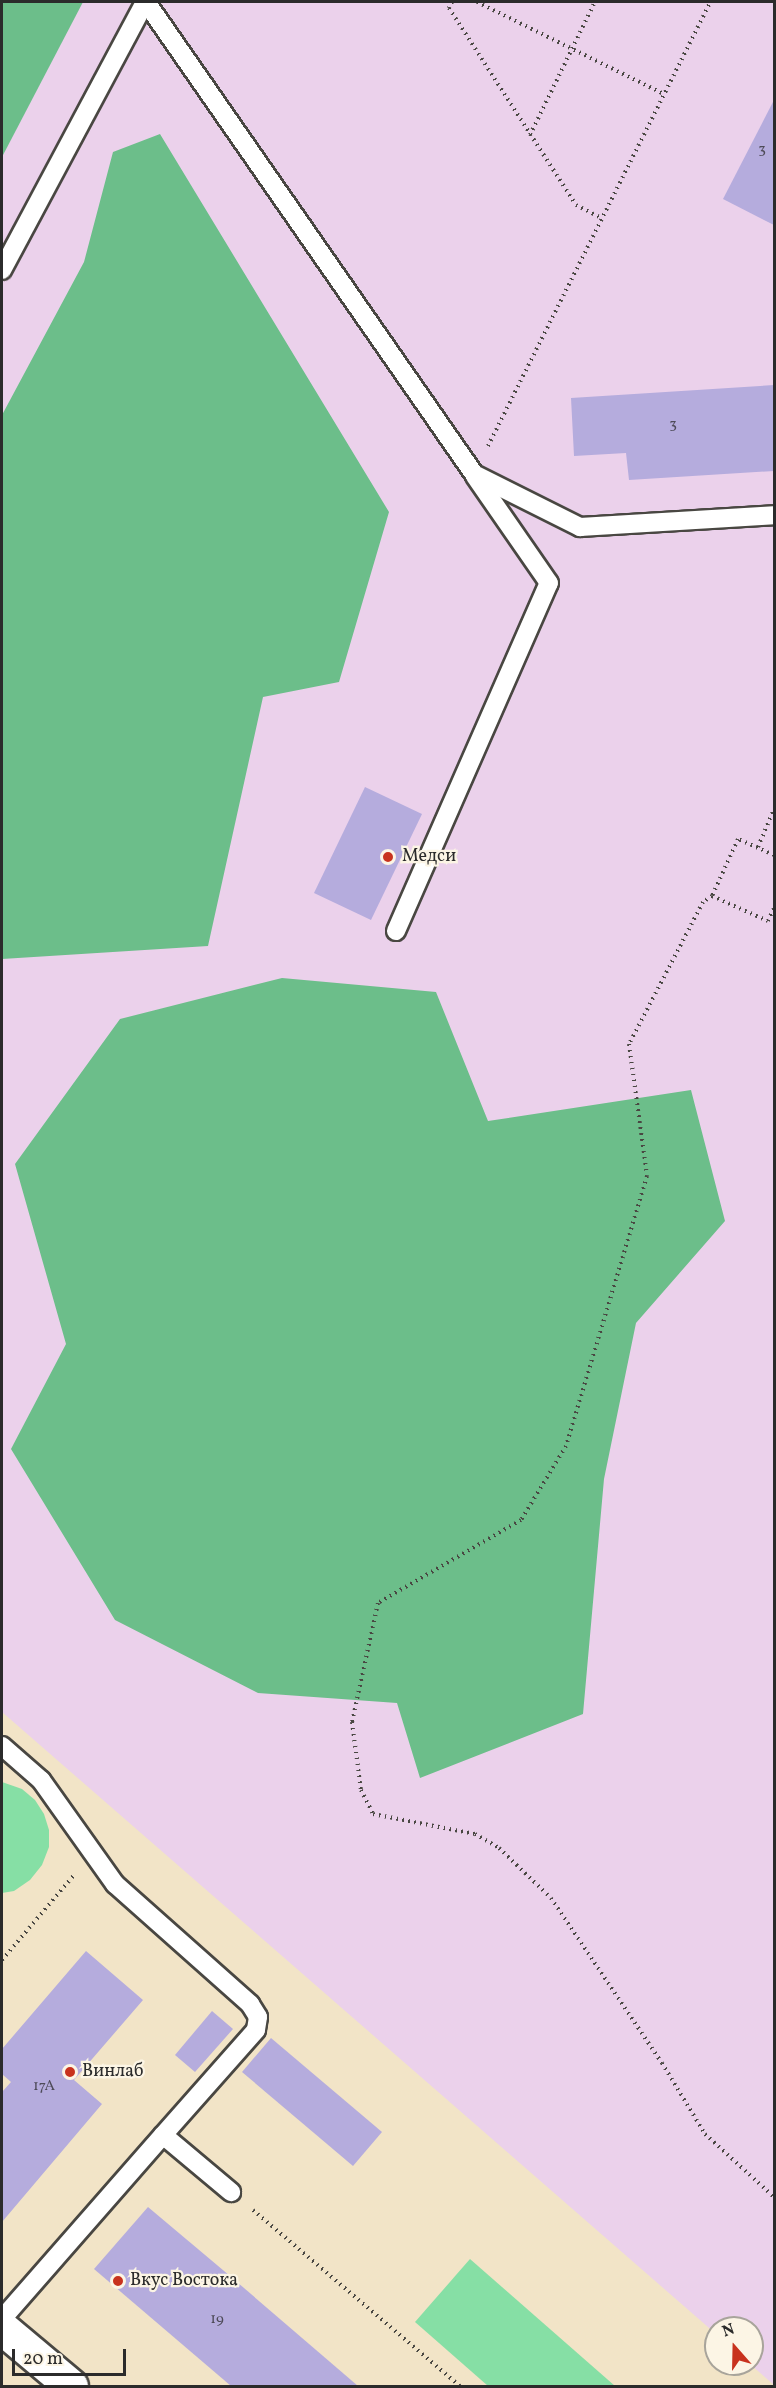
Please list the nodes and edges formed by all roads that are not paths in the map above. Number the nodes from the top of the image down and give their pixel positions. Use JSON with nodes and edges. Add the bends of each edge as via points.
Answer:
{"nodes":[{"id":1,"x":145,"y":2,"type":"edge"},
{"id":2,"x":2,"y":270,"type":"edge"},
{"id":3,"x":474,"y":474,"type":"junction"},
{"id":4,"x":774,"y":515,"type":"edge"},
{"id":5,"x":396,"y":931,"type":"dead end"},
{"id":6,"x":2,"y":1746,"type":"edge"},
{"id":7,"x":163,"y":2135,"type":"junction"},
{"id":8,"x":231,"y":2192,"type":"road end"},
{"id":9,"x":2,"y":2319,"type":"edge"},
{"id":10,"x":2,"y":2328,"type":"edge"},
{"id":11,"x":71,"y":2386,"type":"edge"}],
"edges":[{"from":1,"to":2,"type":"lane"},
{"from":1,"to":3,"type":"lane"},
{"from":3,"to":4,"type":"lane","via":[[580,527]]},
{"from":3,"to":5,"type":"lane","via":[[549,583]]},
{"from":6,"to":7,"type":"lane","via":[[41,1780],[115,1884],[250,2004],[258,2017],[250,2049]]},
{"from":7,"to":8,"type":"lane"},
{"from":7,"to":9,"type":"lane"},
{"from":10,"to":11,"type":"street"}]}
